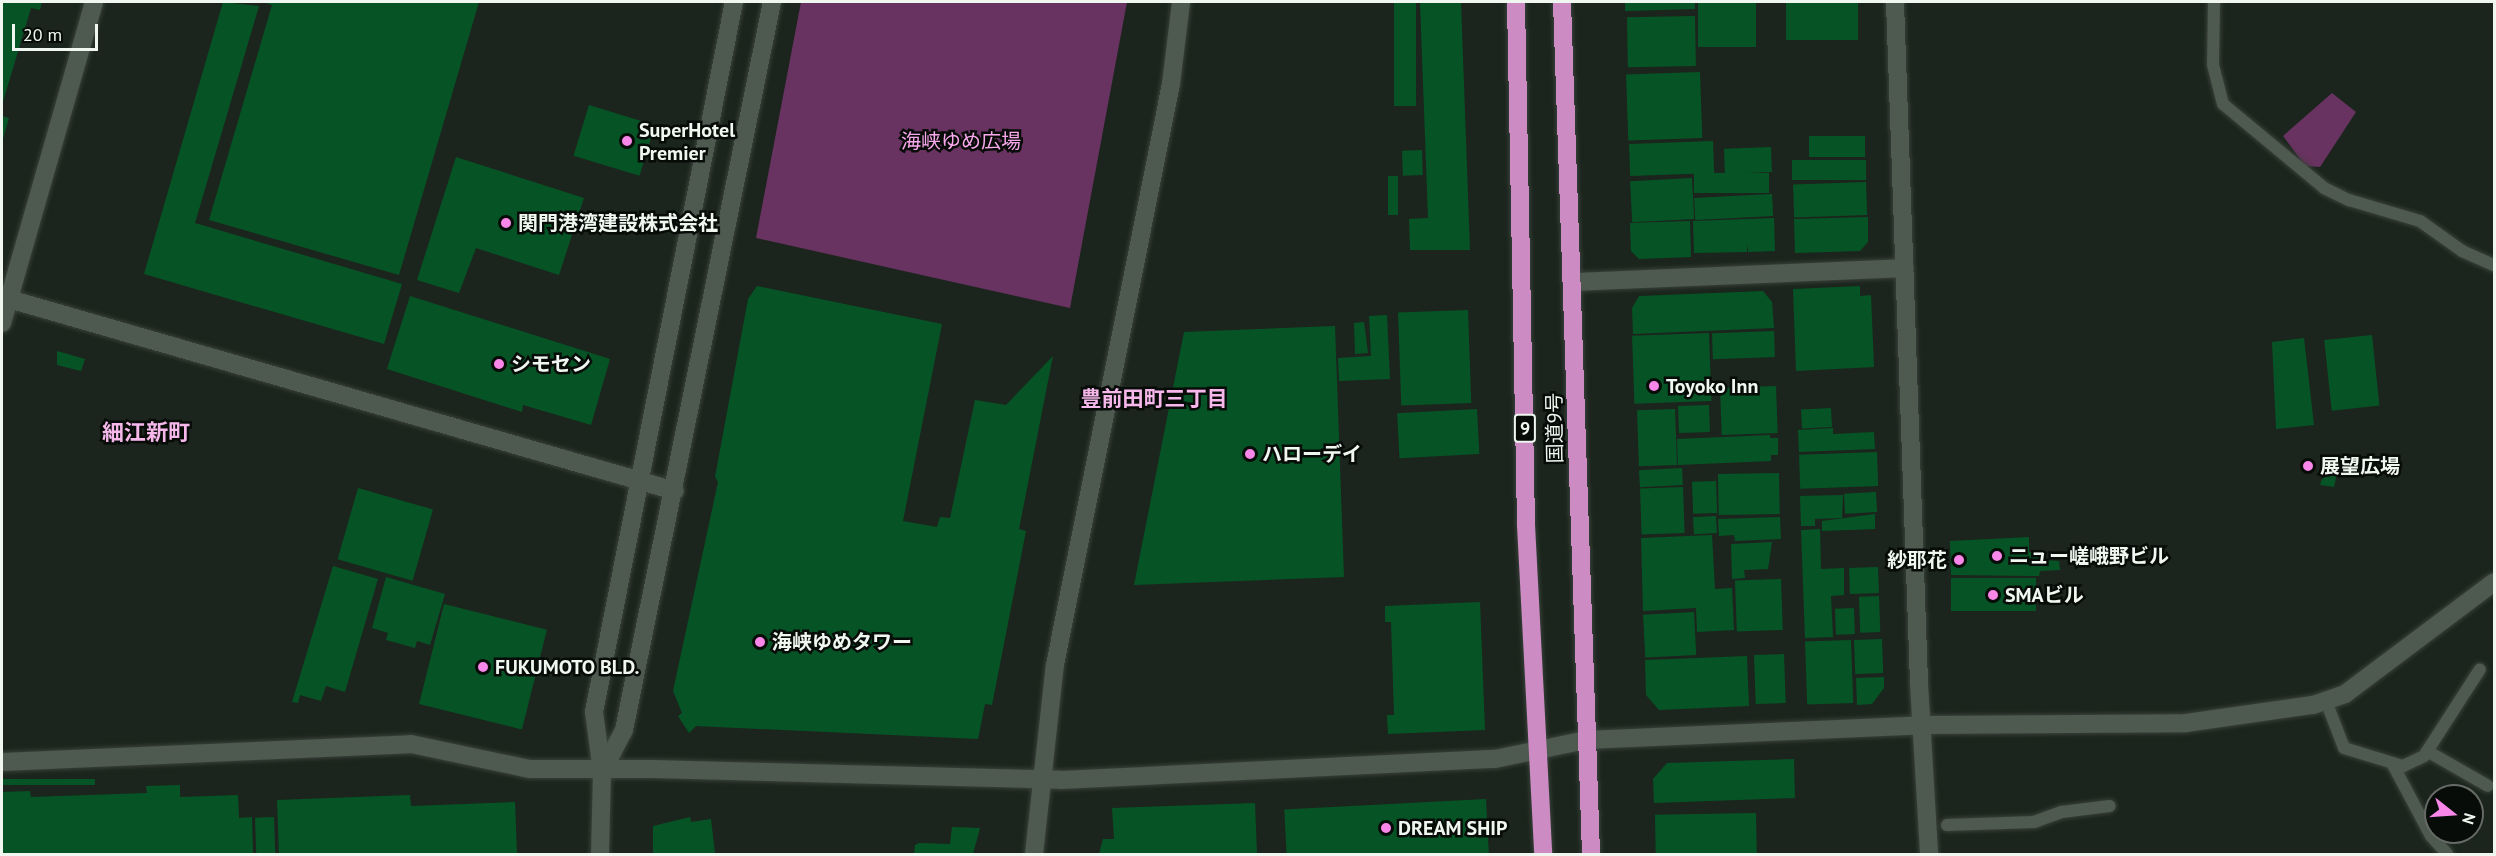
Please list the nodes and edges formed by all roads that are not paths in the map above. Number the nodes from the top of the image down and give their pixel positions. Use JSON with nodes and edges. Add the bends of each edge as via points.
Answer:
{"nodes":[{"id":1,"x":94,"y":2,"type":"edge"},
{"id":2,"x":734,"y":2,"type":"edge"},
{"id":3,"x":772,"y":2,"type":"edge"},
{"id":4,"x":1181,"y":2,"type":"edge"},
{"id":5,"x":1516,"y":2,"type":"edge"},
{"id":6,"x":1562,"y":2,"type":"edge"},
{"id":7,"x":1894,"y":2,"type":"edge"},
{"id":8,"x":2214,"y":2,"type":"edge"},
{"id":9,"x":2494,"y":265,"type":"edge"},
{"id":10,"x":1905,"y":268,"type":"junction"},
{"id":11,"x":1574,"y":282,"type":"junction"},
{"id":12,"x":9,"y":299,"type":"junction"},
{"id":13,"x":2,"y":323,"type":"edge"},
{"id":14,"x":639,"y":480,"type":"junction"},
{"id":15,"x":675,"y":491,"type":"junction"},
{"id":16,"x":2494,"y":582,"type":"edge"},
{"id":17,"x":2480,"y":669,"type":"dead end"},
{"id":18,"x":2326,"y":701,"type":"junction"},
{"id":19,"x":1924,"y":725,"type":"junction"},
{"id":20,"x":1586,"y":740,"type":"junction"},
{"id":21,"x":2427,"y":751,"type":"junction"},
{"id":22,"x":1538,"y":753,"type":"junction"},
{"id":23,"x":2,"y":762,"type":"edge"},
{"id":24,"x":2392,"y":763,"type":"junction"},
{"id":25,"x":602,"y":772,"type":"junction"},
{"id":26,"x":1040,"y":779,"type":"junction"},
{"id":27,"x":2488,"y":786,"type":"dead end"},
{"id":28,"x":2110,"y":806,"type":"dead end"},
{"id":29,"x":1947,"y":825,"type":"dead end"},
{"id":30,"x":600,"y":855,"type":"edge"},
{"id":31,"x":1034,"y":855,"type":"edge"},
{"id":32,"x":1543,"y":855,"type":"edge"},
{"id":33,"x":1592,"y":855,"type":"edge"},
{"id":34,"x":1929,"y":855,"type":"edge"},
{"id":35,"x":2448,"y":855,"type":"edge"}],
"edges":[{"from":1,"to":12,"type":"street"},
{"from":2,"to":14,"type":"street"},
{"from":3,"to":15,"type":"street"},
{"from":4,"to":26,"type":"street","via":[[1171,84],[1055,665]]},
{"from":5,"to":22,"type":"highway","name":"国道9号","number":"9","via":[[1526,525]]},
{"from":6,"to":11,"type":"highway","name":"国道9号"},
{"from":7,"to":10,"type":"street"},
{"from":8,"to":9,"type":"lane","via":[[2213,65],[2223,104],[2324,188],[2349,200],[2420,221],[2462,251]]},
{"from":10,"to":11,"type":"street"},
{"from":10,"to":19,"type":"street","via":[[1919,684]]},
{"from":11,"to":20,"type":"highway","name":"国道9号"},
{"from":12,"to":13,"type":"street"},
{"from":12,"to":14,"type":"street"},
{"from":14,"to":15,"type":"street"},
{"from":14,"to":25,"type":"street","via":[[594,712]]},
{"from":15,"to":25,"type":"street","via":[[624,730]]},
{"from":16,"to":18,"type":"street","via":[[2410,642],[2371,676],[2345,694]]},
{"from":17,"to":21,"type":"lane"},
{"from":18,"to":19,"type":"street","via":[[2186,723]]},
{"from":18,"to":24,"type":"lane","via":[[2344,748]]},
{"from":19,"to":20,"type":"street"},
{"from":19,"to":34,"type":"street"},
{"from":20,"to":22,"type":"street"},
{"from":20,"to":33,"type":"highway","name":"国道9号"},
{"from":21,"to":24,"type":"lane","via":[[2414,762]]},
{"from":21,"to":27,"type":"lane"},
{"from":22,"to":26,"type":"street","via":[[1495,759]]},
{"from":22,"to":32,"type":"highway","name":"国道9号","number":"9"},
{"from":23,"to":25,"type":"street","via":[[411,744],[530,769]]},
{"from":24,"to":35,"type":"lane","via":[[2431,836]]},
{"from":25,"to":26,"type":"street","via":[[653,769]]},
{"from":25,"to":30,"type":"street"},
{"from":26,"to":31,"type":"street"},
{"from":28,"to":29,"type":"lane","via":[[2062,812],[2034,822]]}]}
